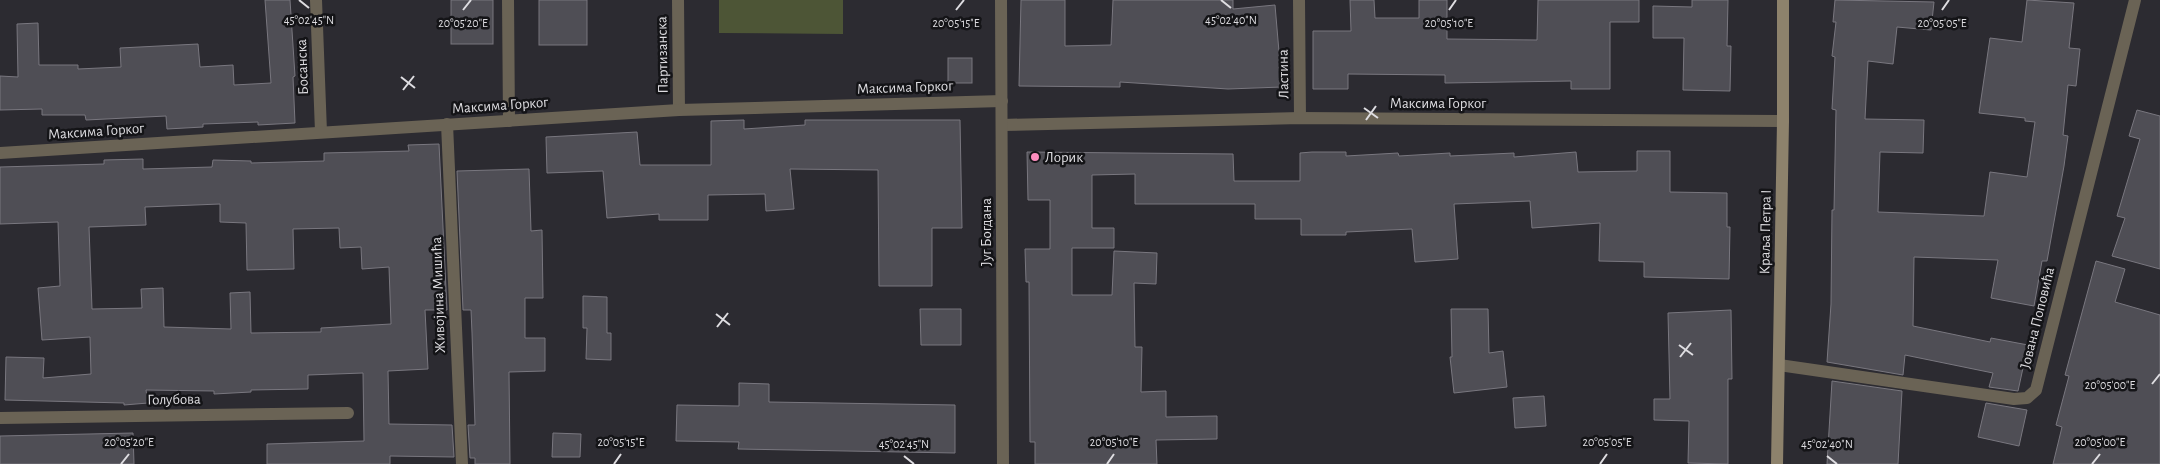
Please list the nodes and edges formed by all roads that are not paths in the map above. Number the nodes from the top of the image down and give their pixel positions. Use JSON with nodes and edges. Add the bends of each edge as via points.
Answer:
{"nodes":[{"id":1,"x":316,"y":0,"type":"edge"},
{"id":2,"x":508,"y":0,"type":"edge"},
{"id":3,"x":678,"y":0,"type":"edge"},
{"id":4,"x":1001,"y":0,"type":"edge"},
{"id":5,"x":1299,"y":0,"type":"edge"},
{"id":6,"x":1783,"y":0,"type":"edge"},
{"id":7,"x":2135,"y":0,"type":"edge"},
{"id":8,"x":1002,"y":100,"type":"junction"},
{"id":9,"x":679,"y":110,"type":"junction"},
{"id":10,"x":1300,"y":118,"type":"junction"},
{"id":11,"x":509,"y":121,"type":"junction"},
{"id":12,"x":1784,"y":121,"type":"junction"},
{"id":13,"x":447,"y":124,"type":"junction"},
{"id":14,"x":1002,"y":125,"type":"junction"},
{"id":15,"x":321,"y":132,"type":"junction"},
{"id":16,"x":0,"y":153,"type":"edge"},
{"id":17,"x":1779,"y":365,"type":"junction"},
{"id":18,"x":348,"y":413,"type":"dead end"},
{"id":19,"x":0,"y":418,"type":"edge"},
{"id":20,"x":462,"y":464,"type":"edge"},
{"id":21,"x":1002,"y":464,"type":"edge"},
{"id":22,"x":1777,"y":464,"type":"edge"}],
"edges":[{"from":1,"to":15,"type":"street","name":"Босанска"},
{"from":2,"to":11,"type":"street"},
{"from":3,"to":9,"type":"street","name":"Партизанска"},
{"from":4,"to":8,"type":"street","name":"Југ Богдана"},
{"from":5,"to":10,"type":"street","name":"Ластина"},
{"from":6,"to":12,"type":"main road","name":"Краља Петра I"},
{"from":7,"to":17,"type":"street","name":"Јована Поповића","via":[[2036,390],[2027,398],[2014,399]]},
{"from":8,"to":9,"type":"street","name":"Максима Горког"},
{"from":8,"to":14,"type":"street","name":"Југ Богдана"},
{"from":9,"to":11,"type":"street","name":"Максима Горког"},
{"from":10,"to":12,"type":"street","name":"Максима Горког"},
{"from":10,"to":14,"type":"street","name":"Максима Горког"},
{"from":11,"to":13,"type":"street","name":"Максима Горког"},
{"from":12,"to":17,"type":"main road","name":"Краља Петра I"},
{"from":13,"to":15,"type":"street","name":"Максима Горког"},
{"from":13,"to":20,"type":"street","name":"Живојина Мишића"},
{"from":14,"to":21,"type":"street","name":"Југ Богдана"},
{"from":15,"to":16,"type":"street","name":"Максима Горког"},
{"from":17,"to":22,"type":"main road","name":"Краља Петра I"},
{"from":18,"to":19,"type":"street","name":"Голубова"}]}
